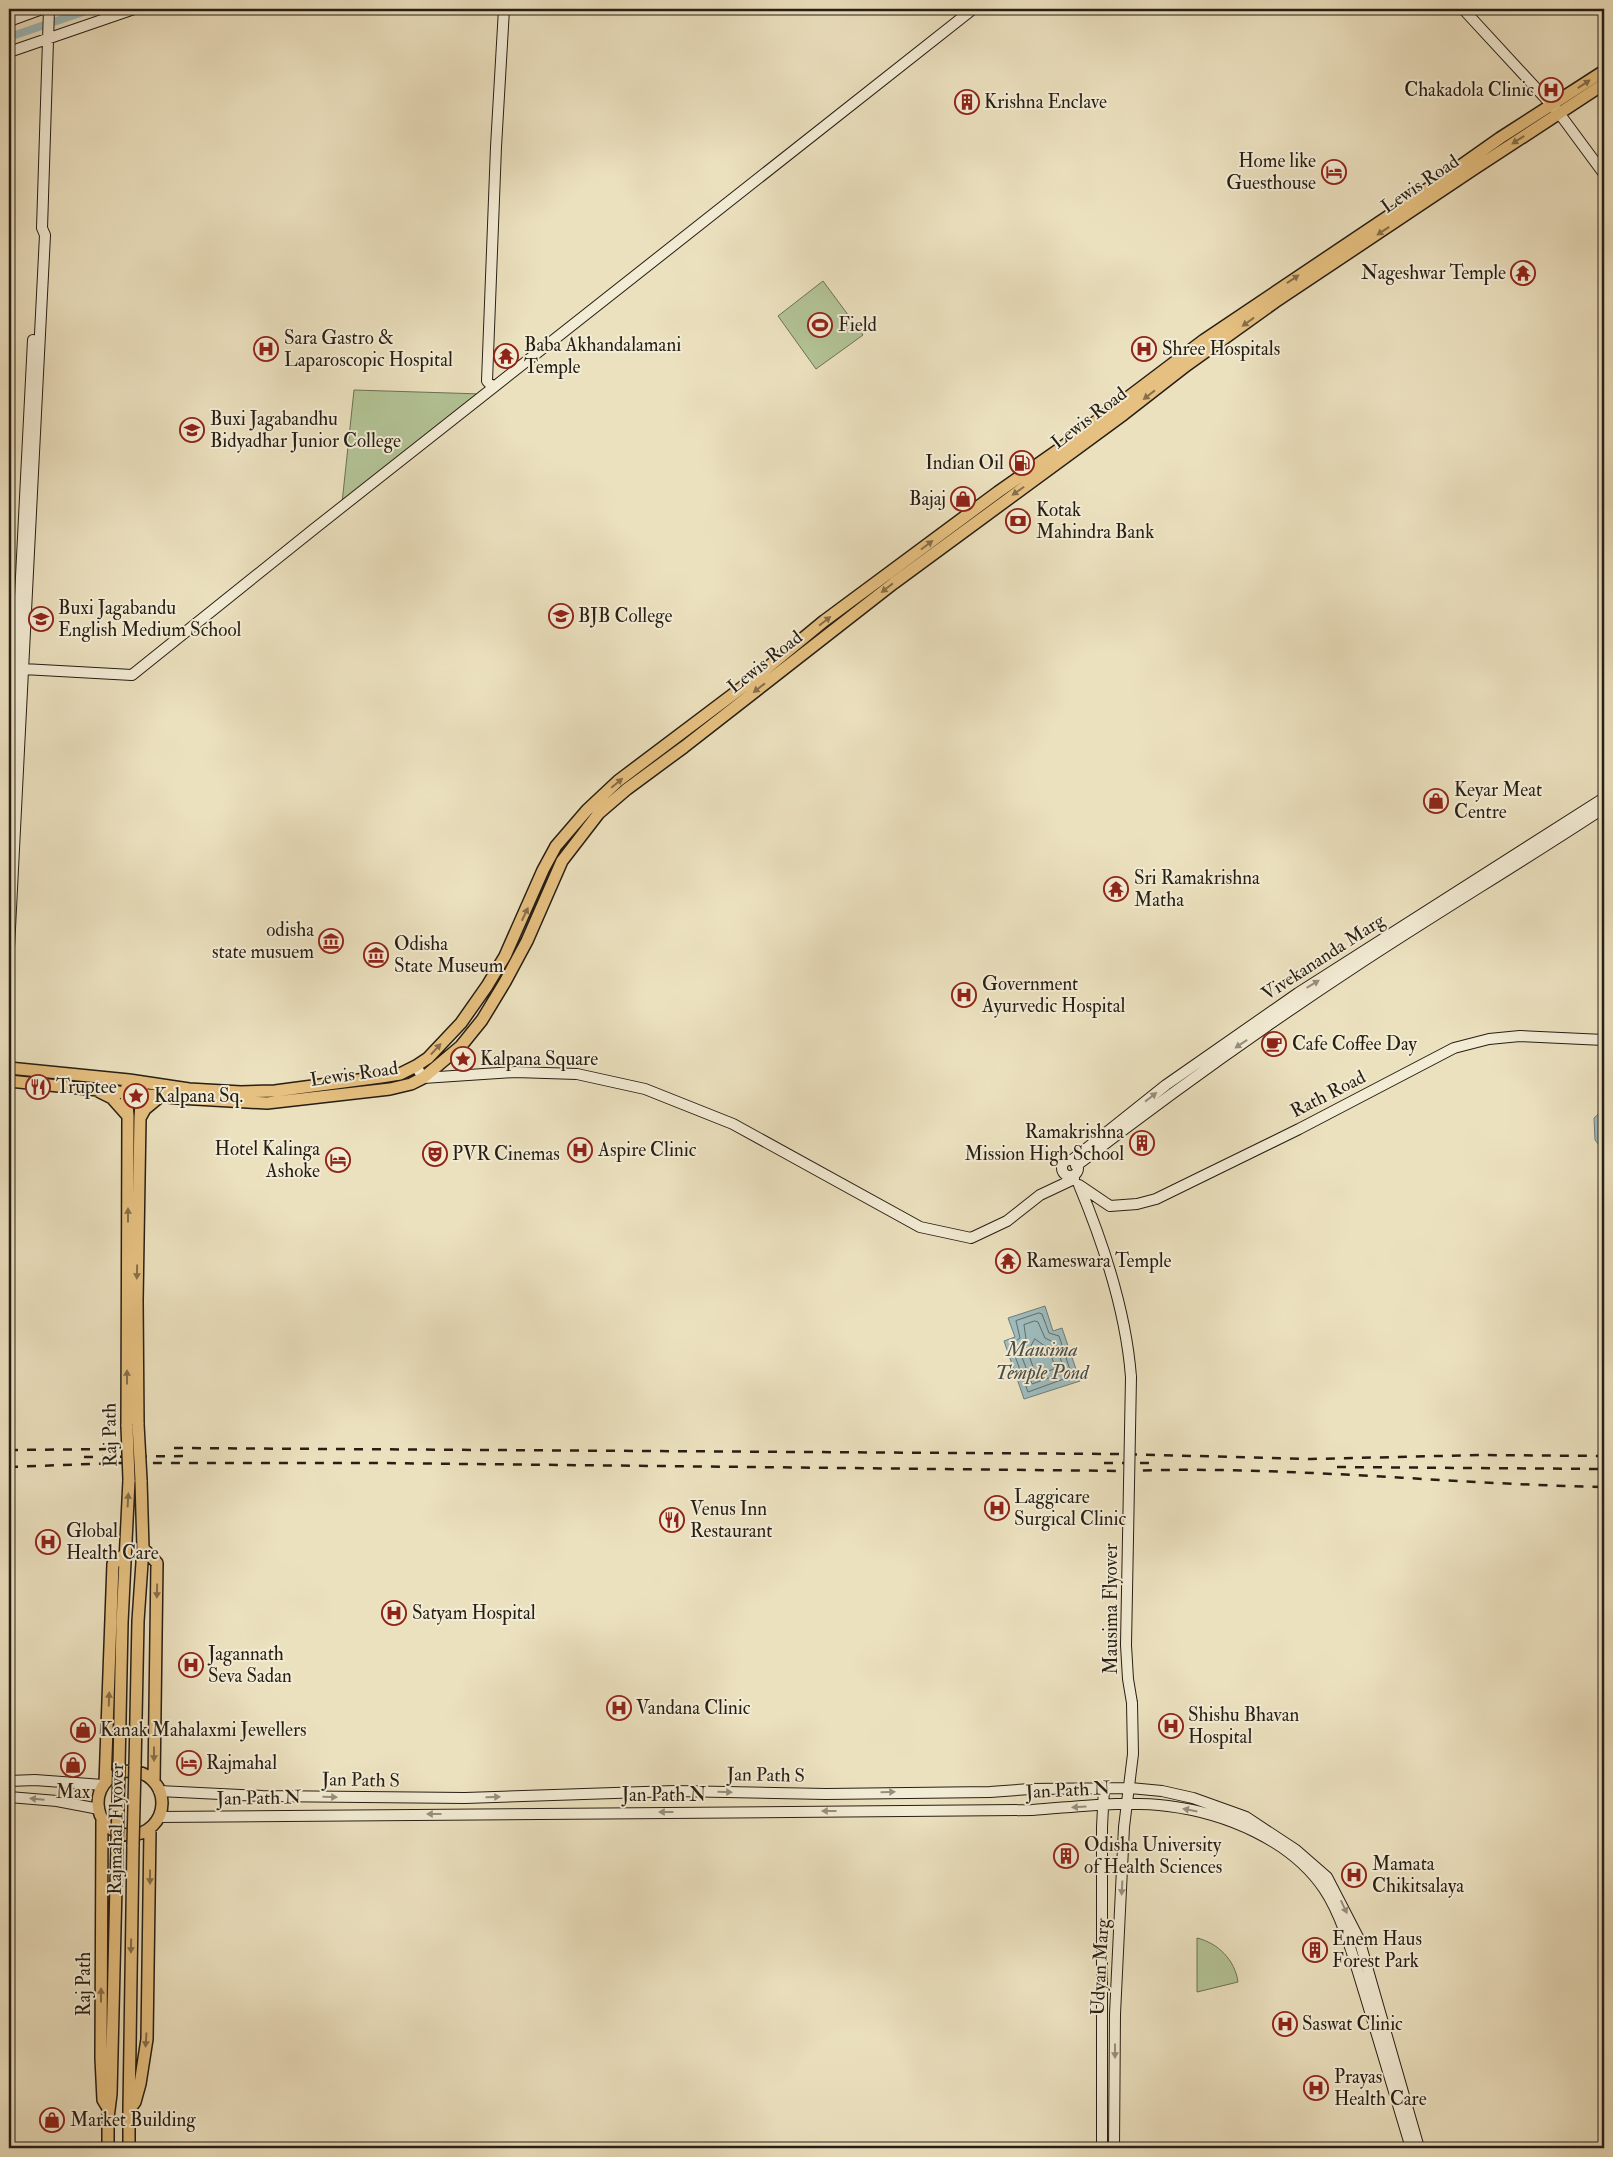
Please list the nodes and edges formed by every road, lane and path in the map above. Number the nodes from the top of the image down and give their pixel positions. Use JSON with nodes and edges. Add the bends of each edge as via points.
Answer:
{"nodes":[{"id":1,"x":134,"y":9,"type":"edge"},
{"id":2,"x":504,"y":9,"type":"edge"},
{"id":3,"x":973,"y":9,"type":"edge"},
{"id":4,"x":1463,"y":9,"type":"edge"},
{"id":5,"x":46,"y":10,"type":"edge"},
{"id":6,"x":9,"y":21,"type":"edge"},
{"id":7,"x":48,"y":35,"type":"junction"},
{"id":8,"x":9,"y":52,"type":"edge"},
{"id":9,"x":1604,"y":71,"type":"edge"},
{"id":10,"x":1604,"y":84,"type":"edge"},
{"id":11,"x":1567,"y":101,"type":"junction"},
{"id":12,"x":1555,"y":109,"type":"junction"},
{"id":13,"x":1604,"y":174,"type":"edge"},
{"id":14,"x":42,"y":228,"type":"junction"},
{"id":15,"x":493,"y":387,"type":"junction"},
{"id":16,"x":23,"y":670,"type":"junction"},
{"id":17,"x":1604,"y":798,"type":"edge"},
{"id":18,"x":1604,"y":808,"type":"edge"},
{"id":19,"x":9,"y":812,"type":"edge"},
{"id":20,"x":1427,"y":916,"type":"junction"},
{"id":21,"x":9,"y":948,"type":"edge"},
{"id":22,"x":1604,"y":1040,"type":"edge"},
{"id":23,"x":416,"y":1066,"type":"junction"},
{"id":24,"x":9,"y":1068,"type":"edge"},
{"id":25,"x":423,"y":1078,"type":"junction"},
{"id":26,"x":129,"y":1080,"type":"junction"},
{"id":27,"x":9,"y":1081,"type":"edge"},
{"id":28,"x":142,"y":1088,"type":"junction"},
{"id":29,"x":96,"y":1090,"type":"junction"},
{"id":30,"x":126,"y":1093,"type":"junction"},
{"id":31,"x":162,"y":1095,"type":"junction"},
{"id":32,"x":134,"y":1117,"type":"junction"},
{"id":33,"x":1073,"y":1180,"type":"junction"},
{"id":34,"x":133,"y":1425,"type":"junction"},
{"id":35,"x":143,"y":1548,"type":"junction"},
{"id":36,"x":125,"y":1554,"type":"junction"},
{"id":37,"x":9,"y":1781,"type":"edge"},
{"id":38,"x":104,"y":1784,"type":"junction"},
{"id":39,"x":157,"y":1787,"type":"junction"},
{"id":40,"x":1104,"y":1788,"type":"junction"},
{"id":41,"x":1130,"y":1788,"type":"junction"},
{"id":42,"x":9,"y":1797,"type":"edge"},
{"id":43,"x":1104,"y":1805,"type":"junction"},
{"id":44,"x":1128,"y":1805,"type":"junction"},
{"id":45,"x":101,"y":1814,"type":"junction"},
{"id":46,"x":159,"y":1817,"type":"junction"},
{"id":47,"x":150,"y":1828,"type":"junction"},
{"id":48,"x":102,"y":1850,"type":"junction"},
{"id":49,"x":150,"y":1850,"type":"junction"},
{"id":50,"x":129,"y":2110,"type":"junction"},
{"id":51,"x":109,"y":2112,"type":"junction"},
{"id":52,"x":108,"y":2148,"type":"edge"},
{"id":53,"x":129,"y":2148,"type":"edge"},
{"id":54,"x":1102,"y":2148,"type":"edge"},
{"id":55,"x":1114,"y":2148,"type":"edge"},
{"id":56,"x":1411,"y":2148,"type":"edge"},
{"id":57,"x":1418,"y":2148,"type":"edge"}],
"edges":[{"from":1,"to":7,"type":"street"},
{"from":2,"to":15,"type":"street","via":[[488,371],[488,381]]},
{"from":3,"to":15,"type":"street"},
{"from":4,"to":12,"type":"street"},
{"from":5,"to":6,"type":"street"},
{"from":5,"to":7,"type":"street"},
{"from":7,"to":8,"type":"street"},
{"from":7,"to":14,"type":"street"},
{"from":11,"to":9,"type":"main road","one_way":true},
{"from":10,"to":11,"type":"main road"},
{"from":11,"to":12,"type":"main road"},
{"from":12,"to":13,"type":"street"},
{"from":23,"to":12,"type":"main road","name":"Lewis Road","one_way":true,"via":[[428,1058],[461,1023],[487,986],[505,956],[556,846],[618,781],[756,677],[824,621],[1204,340],[1500,138]]},
{"from":12,"to":25,"type":"main road","name":"Lewis Road","one_way":true,"via":[[1187,365],[894,583],[627,789],[599,813],[562,861],[527,941],[482,1020],[461,1046]]},
{"from":14,"to":16,"type":"street","via":[[45,235]]},
{"from":14,"to":19,"type":"street","via":[[39,235]]},
{"from":15,"to":16,"type":"street","via":[[132,675]]},
{"from":16,"to":21,"type":"street"},
{"from":17,"to":20,"type":"street","name":"Vivekananda Marg"},
{"from":18,"to":20,"type":"street","name":"Vivekananda Marg"},
{"from":20,"to":33,"type":"street","name":"Vivekananda Marg","via":[[1243,1030],[1166,1085],[1074,1163],[1077,1171]]},
{"from":22,"to":33,"type":"street","name":"Rath Road","via":[[1520,1036],[1454,1048],[1156,1199],[1110,1206]]},
{"from":23,"to":25,"type":"street"},
{"from":23,"to":28,"type":"main road","name":"Lewis Road","via":[[400,1074],[275,1091]]},
{"from":24,"to":26,"type":"main road","name":"Lewis Road"},
{"from":25,"to":31,"type":"main road","name":"Lewis Road","via":[[390,1089],[267,1102]]},
{"from":25,"to":33,"type":"street","via":[[515,1072],[568,1074],[645,1088],[733,1124],[920,1226],[971,1238],[1007,1221],[1040,1195]]},
{"from":26,"to":28,"type":"main road","name":"Lewis Road"},
{"from":26,"to":30,"type":"main road","name":"Raj Path"},
{"from":27,"to":29,"type":"main road","name":"Lewis Road"},
{"from":28,"to":30,"type":"main road","name":"Lewis Road"},
{"from":28,"to":31,"type":"main road","name":"Lewis Road"},
{"from":28,"to":32,"type":"main road","name":"Raj Path"},
{"from":29,"to":30,"type":"main road","name":"Lewis Road"},
{"from":29,"to":32,"type":"main road","via":[[112,1098]]},
{"from":30,"to":32,"type":"main road","name":"Raj Path"},
{"from":31,"to":32,"type":"main road"},
{"from":32,"to":34,"type":"main road","name":"Raj Path"},
{"from":33,"to":41,"type":"street","name":"Mausima Flyover","bridge":true,"via":[[1096,1228],[1124,1324],[1131,1376],[1126,1645],[1132,1703]]},
{"from":34,"to":35,"type":"main road","name":"Raj Path","bridge":true,"via":[[141,1480]]},
{"from":36,"to":34,"type":"main road","name":"Raj Path","one_way":true,"bridge":true},
{"from":35,"to":39,"type":"main road","one_way":true,"via":[[157,1563]]},
{"from":35,"to":50,"type":"main road","name":"Rajmahal Flyover","one_way":true,"bridge":true,"via":[[134,1766]]},
{"from":38,"to":36,"type":"main road","name":"Raj Path","one_way":true,"via":[[113,1564]]},
{"from":36,"to":51,"type":"main road","name":"Rajmahal Flyover","bridge":true},
{"from":37,"to":38,"type":"street"},
{"from":38,"to":39,"type":"main road","via":[[112,1777],[129,1771],[147,1776]]},
{"from":38,"to":45,"type":"main road","name":"Raj Path","via":[[100,1793]]},
{"from":39,"to":40,"type":"street","name":"Jan Path S","one_way":true,"via":[[262,1796],[465,1798],[675,1792],[826,1794]]},
{"from":39,"to":46,"type":"main road","via":[[162,1808]]},
{"from":40,"to":41,"type":"street","name":"Jan Path S"},
{"from":40,"to":43,"type":"street","name":"Udyan Marg"},
{"from":41,"to":44,"type":"street","name":"Udyan Marg"},
{"from":41,"to":57,"type":"street","name":"Jan Path S","one_way":true,"via":[[1192,1798],[1246,1817],[1296,1850],[1327,1877],[1358,1939]]},
{"from":45,"to":42,"type":"street","one_way":true,"via":[[57,1801]]},
{"from":43,"to":44,"type":"street","name":"Jan Path N"},
{"from":43,"to":46,"type":"street","name":"Jan Path N","one_way":true,"via":[[1012,1810]]},
{"from":43,"to":54,"type":"street","name":"Udyan Marg"},
{"from":44,"to":55,"type":"street","name":"Udyan Marg","one_way":true,"via":[[1124,1827],[1115,2014]]},
{"from":56,"to":44,"type":"street","name":"Jan Path N","one_way":true,"via":[[1354,1959],[1333,1906],[1312,1874],[1294,1857],[1242,1824],[1220,1816],[1168,1806]]},
{"from":45,"to":47,"type":"main road","via":[[108,1826],[124,1834],[142,1833]]},
{"from":45,"to":48,"type":"main road","name":"Raj Path"},
{"from":46,"to":47,"type":"main road"},
{"from":47,"to":49,"type":"main road"},
{"from":48,"to":49,"type":"main road","via":[[113,1842],[135,1841]]},
{"from":51,"to":48,"type":"main road","name":"Raj Path","one_way":true,"via":[[103,2100],[101,2058]]},
{"from":49,"to":50,"type":"main road","one_way":true,"via":[[147,2040],[140,2084]]},
{"from":50,"to":53,"type":"main road"},
{"from":51,"to":52,"type":"main road","name":"Raj Path"}]}
